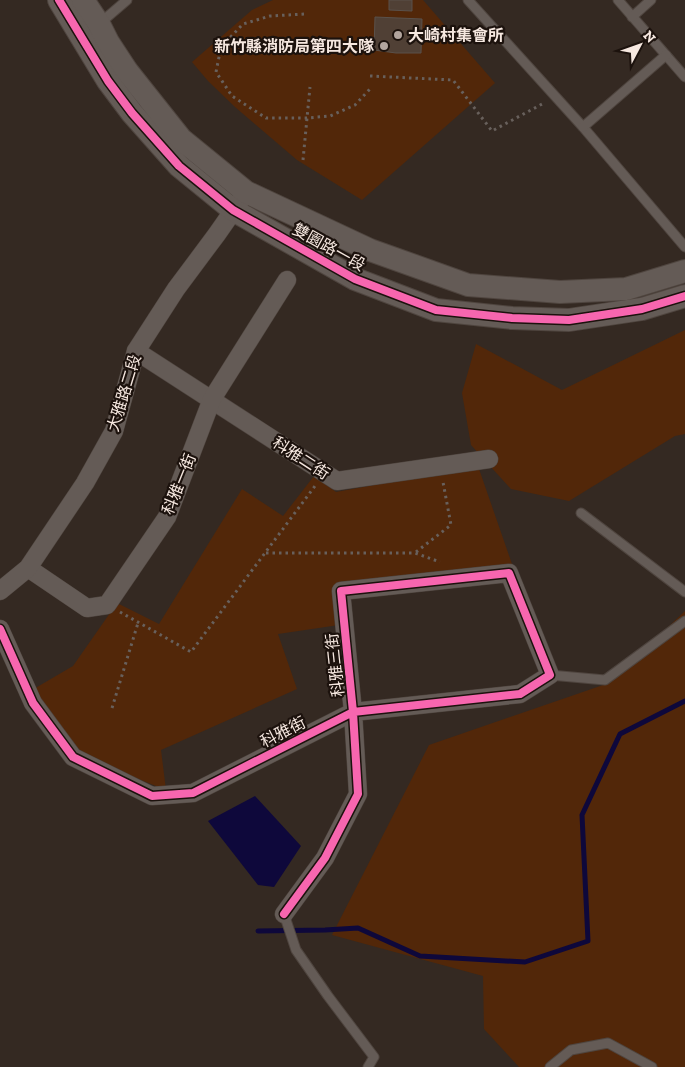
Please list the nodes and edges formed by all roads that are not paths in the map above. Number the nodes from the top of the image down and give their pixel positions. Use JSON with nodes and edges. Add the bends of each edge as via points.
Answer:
{"nodes":[{"id":1,"x":59,"y":0,"type":"edge"},
{"id":2,"x":83,"y":0,"type":"edge"},
{"id":3,"x":127,"y":0,"type":"edge"},
{"id":4,"x":468,"y":0,"type":"edge"},
{"id":5,"x":618,"y":0,"type":"edge"},
{"id":6,"x":650,"y":0,"type":"edge"},
{"id":7,"x":632,"y":17,"type":"junction"},
{"id":8,"x":89,"y":30,"type":"junction"},
{"id":9,"x":666,"y":55,"type":"junction"},
{"id":10,"x":685,"y":77,"type":"edge"},
{"id":11,"x":583,"y":127,"type":"junction"},
{"id":12,"x":240,"y":201,"type":"junction"},
{"id":13,"x":685,"y":246,"type":"edge"},
{"id":14,"x":685,"y":272,"type":"edge"},
{"id":15,"x":287,"y":280,"type":"dead end"},
{"id":16,"x":685,"y":296,"type":"edge"},
{"id":17,"x":136,"y":351,"type":"junction"},
{"id":18,"x":212,"y":400,"type":"junction"},
{"id":19,"x":489,"y":459,"type":"dead end"},
{"id":20,"x":581,"y":513,"type":"dead end"},
{"id":21,"x":28,"y":568,"type":"junction"},
{"id":22,"x":0,"y":591,"type":"edge"},
{"id":23,"x":685,"y":592,"type":"edge"},
{"id":24,"x":685,"y":621,"type":"edge"},
{"id":25,"x":0,"y":629,"type":"edge"},
{"id":26,"x":550,"y":675,"type":"junction"},
{"id":27,"x":353,"y":712,"type":"junction"},
{"id":28,"x":284,"y":914,"type":"joint"},
{"id":29,"x":368,"y":1067,"type":"edge"},
{"id":30,"x":550,"y":1067,"type":"edge"},
{"id":31,"x":652,"y":1067,"type":"edge"}],
"edges":[{"from":1,"to":8,"type":"street","name":"雙園路一段"},
{"from":2,"to":8,"type":"street","name":"雙園路一段"},
{"from":3,"to":8,"type":"lane"},
{"from":4,"to":11,"type":"lane"},
{"from":5,"to":7,"type":"lane"},
{"from":6,"to":7,"type":"lane"},
{"from":7,"to":9,"type":"lane"},
{"from":8,"to":12,"type":"street","name":"雙園路一段","via":[[108,42],[127,72],[181,139]]},
{"from":9,"to":10,"type":"lane"},
{"from":9,"to":11,"type":"lane"},
{"from":11,"to":13,"type":"lane"},
{"from":12,"to":14,"type":"street","name":"雙園路一段","via":[[468,285],[560,292],[626,289]]},
{"from":12,"to":16,"type":"street","name":"雙園路一段","via":[[355,279],[436,310],[569,320],[642,309]]},
{"from":12,"to":17,"type":"street","name":"大雅路二段"},
{"from":15,"to":18,"type":"street","name":"科雅一街"},
{"from":17,"to":18,"type":"street","name":"科雅二街"},
{"from":17,"to":21,"type":"street","name":"大雅路二段","via":[[114,431],[85,483]]},
{"from":18,"to":19,"type":"street","name":"科雅二街","via":[[337,481]]},
{"from":18,"to":21,"type":"street","name":"科雅一街","via":[[167,517],[107,605],[87,608]]},
{"from":20,"to":23,"type":"lane"},
{"from":21,"to":22,"type":"street","name":"大雅路二段"},
{"from":24,"to":26,"type":"lane","via":[[605,680]]},
{"from":25,"to":27,"type":"street","name":"科雅街","via":[[33,703],[73,757],[152,796],[194,793]]},
{"from":26,"to":27,"type":"street","name":"科雅街","via":[[520,694]]},
{"from":26,"to":27,"type":"street","name":"科雅三街","via":[[509,573],[341,591]]},
{"from":27,"to":28,"type":"street","name":"科雅三街","via":[[358,794],[325,858]]},
{"from":28,"to":29,"type":"lane","via":[[296,950],[374,1057]]},
{"from":30,"to":31,"type":"lane","via":[[571,1050],[608,1043]]}]}
